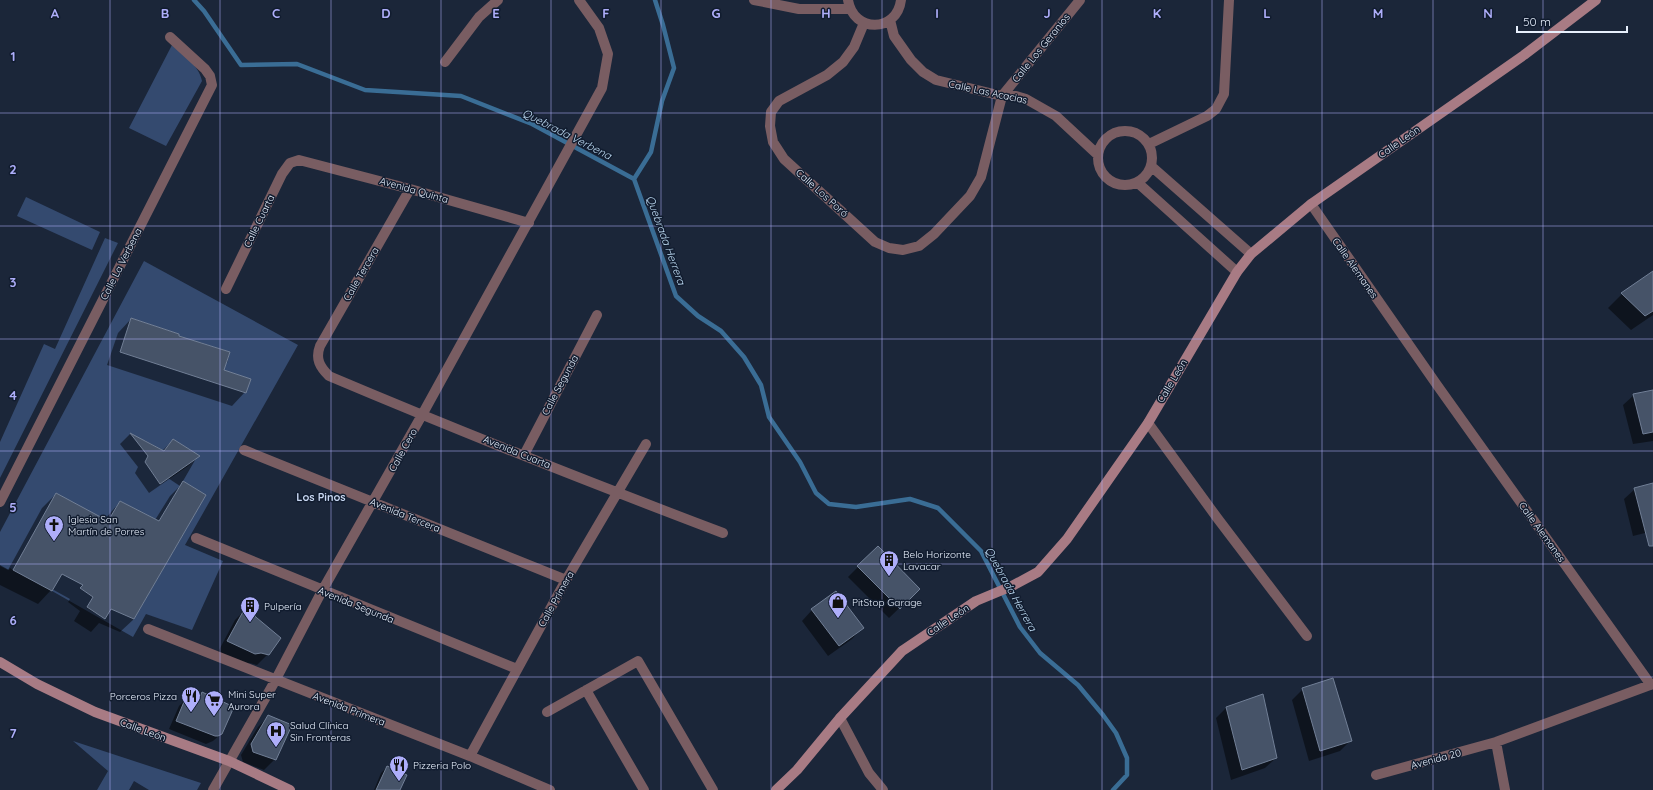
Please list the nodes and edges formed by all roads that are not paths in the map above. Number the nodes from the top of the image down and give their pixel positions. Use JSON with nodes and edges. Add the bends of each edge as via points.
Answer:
{"nodes":[{"id":1,"x":498,"y":0,"type":"edge"},
{"id":2,"x":579,"y":0,"type":"edge"},
{"id":3,"x":754,"y":0,"type":"edge"},
{"id":4,"x":901,"y":0,"type":"edge"},
{"id":5,"x":1080,"y":0,"type":"edge"},
{"id":6,"x":1229,"y":0,"type":"edge"},
{"id":7,"x":1596,"y":0,"type":"edge"},
{"id":8,"x":849,"y":4,"type":"edge"},
{"id":9,"x":890,"y":20,"type":"junction"},
{"id":10,"x":864,"y":23,"type":"junction"},
{"id":11,"x":170,"y":37,"type":"dead end"},
{"id":12,"x":445,"y":62,"type":"dead end"},
{"id":13,"x":1002,"y":96,"type":"junction"},
{"id":14,"x":1149,"y":144,"type":"junction"},
{"id":15,"x":1098,"y":154,"type":"junction"},
{"id":16,"x":299,"y":160,"type":"joint"},
{"id":17,"x":1152,"y":166,"type":"junction"},
{"id":18,"x":1138,"y":183,"type":"junction"},
{"id":19,"x":410,"y":189,"type":"junction"},
{"id":20,"x":1311,"y":204,"type":"junction"},
{"id":21,"x":529,"y":223,"type":"junction"},
{"id":22,"x":1251,"y":254,"type":"junction"},
{"id":23,"x":1237,"y":272,"type":"junction"},
{"id":24,"x":226,"y":289,"type":"dead end"},
{"id":25,"x":597,"y":315,"type":"dead end"},
{"id":26,"x":318,"y":361,"type":"joint"},
{"id":27,"x":422,"y":415,"type":"junction"},
{"id":28,"x":1148,"y":423,"type":"junction"},
{"id":29,"x":646,"y":444,"type":"dead end"},
{"id":30,"x":244,"y":450,"type":"dead end"},
{"id":31,"x":524,"y":455,"type":"junction"},
{"id":32,"x":617,"y":493,"type":"junction"},
{"id":33,"x":0,"y":502,"type":"edge"},
{"id":34,"x":373,"y":502,"type":"junction"},
{"id":35,"x":723,"y":533,"type":"dead end"},
{"id":36,"x":196,"y":538,"type":"dead end"},
{"id":37,"x":566,"y":580,"type":"junction"},
{"id":38,"x":322,"y":591,"type":"junction"},
{"id":39,"x":148,"y":629,"type":"dead end"},
{"id":40,"x":1307,"y":636,"type":"dead end"},
{"id":41,"x":0,"y":662,"type":"edge"},
{"id":42,"x":517,"y":669,"type":"junction"},
{"id":43,"x":275,"y":680,"type":"junction"},
{"id":44,"x":1652,"y":685,"type":"edge"},
{"id":45,"x":586,"y":690,"type":"junction"},
{"id":46,"x":547,"y":712,"type":"dead end"},
{"id":47,"x":840,"y":718,"type":"junction"},
{"id":48,"x":1496,"y":742,"type":"junction"},
{"id":49,"x":470,"y":756,"type":"junction"},
{"id":50,"x":229,"y":761,"type":"junction"},
{"id":51,"x":1376,"y":775,"type":"dead end"},
{"id":52,"x":213,"y":790,"type":"edge"},
{"id":53,"x":290,"y":790,"type":"edge"},
{"id":54,"x":550,"y":790,"type":"edge"},
{"id":55,"x":644,"y":790,"type":"edge"},
{"id":56,"x":713,"y":790,"type":"edge"},
{"id":57,"x":776,"y":790,"type":"edge"},
{"id":58,"x":883,"y":790,"type":"edge"},
{"id":59,"x":1505,"y":790,"type":"edge"}],
"edges":[{"from":1,"to":12,"type":"street","via":[[479,17]]},
{"from":2,"to":21,"type":"street","name":"Calle Cero","via":[[599,28],[608,54],[602,88]]},
{"from":3,"to":8,"type":"street","via":[[799,9]]},
{"from":4,"to":9,"type":"street","via":[[896,14]]},
{"from":5,"to":13,"type":"street","name":"Calle Los Geranios"},
{"from":6,"to":14,"type":"street","via":[[1224,94],[1220,102],[1207,116]]},
{"from":7,"to":20,"type":"main road","name":"Calle León","via":[[1524,55]]},
{"from":8,"to":10,"type":"street","via":[[858,20]]},
{"from":9,"to":10,"type":"street","via":[[882,24]]},
{"from":9,"to":13,"type":"street","name":"Calle Las Acacias","via":[[894,36],[923,72],[936,80]]},
{"from":10,"to":13,"type":"street","name":"Calle Los Poró","via":[[854,47],[843,62],[827,75],[779,101],[771,112],[770,126],[773,142],[784,159],[875,242],[903,250],[919,246],[970,196],[981,177]]},
{"from":11,"to":33,"type":"street","name":"Calle La Verbena","via":[[205,69],[212,85]]},
{"from":13,"to":15,"type":"street","name":"Calle Las Acacias","via":[[1026,98],[1042,106]]},
{"from":14,"to":15,"type":"street","via":[[1134,132],[1125,131],[1108,137]]},
{"from":14,"to":17,"type":"street","via":[[1153,158]]},
{"from":15,"to":18,"type":"street","via":[[1100,170],[1105,177],[1120,186]]},
{"from":16,"to":19,"type":"street","name":"Avenida Quinta"},
{"from":16,"to":24,"type":"street","name":"Calle Cuarta","via":[[290,163],[282,174]]},
{"from":17,"to":18,"type":"street","via":[[1149,173]]},
{"from":17,"to":22,"type":"street"},
{"from":18,"to":23,"type":"street"},
{"from":19,"to":21,"type":"street","name":"Avenida Quinta"},
{"from":19,"to":26,"type":"street","name":"Calle Tercera","via":[[320,346],[317,352]]},
{"from":20,"to":22,"type":"main road","name":"Calle León"},
{"from":20,"to":44,"type":"street","name":"Calle Alemanes"},
{"from":21,"to":27,"type":"street","name":"Calle Cero"},
{"from":22,"to":23,"type":"main road","name":"Calle León"},
{"from":23,"to":28,"type":"main road","name":"Calle León"},
{"from":25,"to":31,"type":"street","name":"Calle Segunda"},
{"from":26,"to":27,"type":"street","name":"Avenida Cuarta","via":[[329,376]]},
{"from":27,"to":31,"type":"street","name":"Avenida Cuarta"},
{"from":27,"to":34,"type":"street","name":"Calle Cero"},
{"from":28,"to":40,"type":"street"},
{"from":28,"to":47,"type":"main road","name":"Calle León","via":[[1067,539],[1038,572],[976,601],[902,651]]},
{"from":29,"to":32,"type":"street","name":"Calle Primera"},
{"from":30,"to":34,"type":"street","name":"Avenida Tercera"},
{"from":31,"to":32,"type":"street","name":"Avenida Cuarta"},
{"from":32,"to":35,"type":"street","name":"Avenida Cuarta"},
{"from":32,"to":37,"type":"street","name":"Calle Primera"},
{"from":34,"to":37,"type":"street","name":"Avenida Tercera"},
{"from":34,"to":38,"type":"street","name":"Calle Cero"},
{"from":36,"to":38,"type":"street","name":"Avenida Segunda"},
{"from":37,"to":42,"type":"street","name":"Calle Primera"},
{"from":38,"to":42,"type":"street","name":"Avenida Segunda"},
{"from":38,"to":43,"type":"street","name":"Calle Cero"},
{"from":39,"to":43,"type":"street","name":"Avenida Primera"},
{"from":41,"to":50,"type":"main road","name":"Calle León","via":[[37,684],[95,712]]},
{"from":42,"to":49,"type":"street","name":"Calle Primera"},
{"from":43,"to":49,"type":"street","name":"Avenida Primera"},
{"from":43,"to":50,"type":"street","name":"Calle Cero"},
{"from":44,"to":48,"type":"street","name":"Calle Alemanes"},
{"from":45,"to":46,"type":"street"},
{"from":45,"to":55,"type":"street"},
{"from":45,"to":56,"type":"street","via":[[638,661]]},
{"from":47,"to":57,"type":"main road","name":"Calle León","via":[[797,770]]},
{"from":47,"to":58,"type":"street","via":[[869,773]]},
{"from":48,"to":51,"type":"street","name":"Avenida 20"},
{"from":48,"to":59,"type":"street"},
{"from":49,"to":54,"type":"street","name":"Avenida Primera"},
{"from":50,"to":52,"type":"street"},
{"from":50,"to":53,"type":"main road","name":"Calle León"}]}
